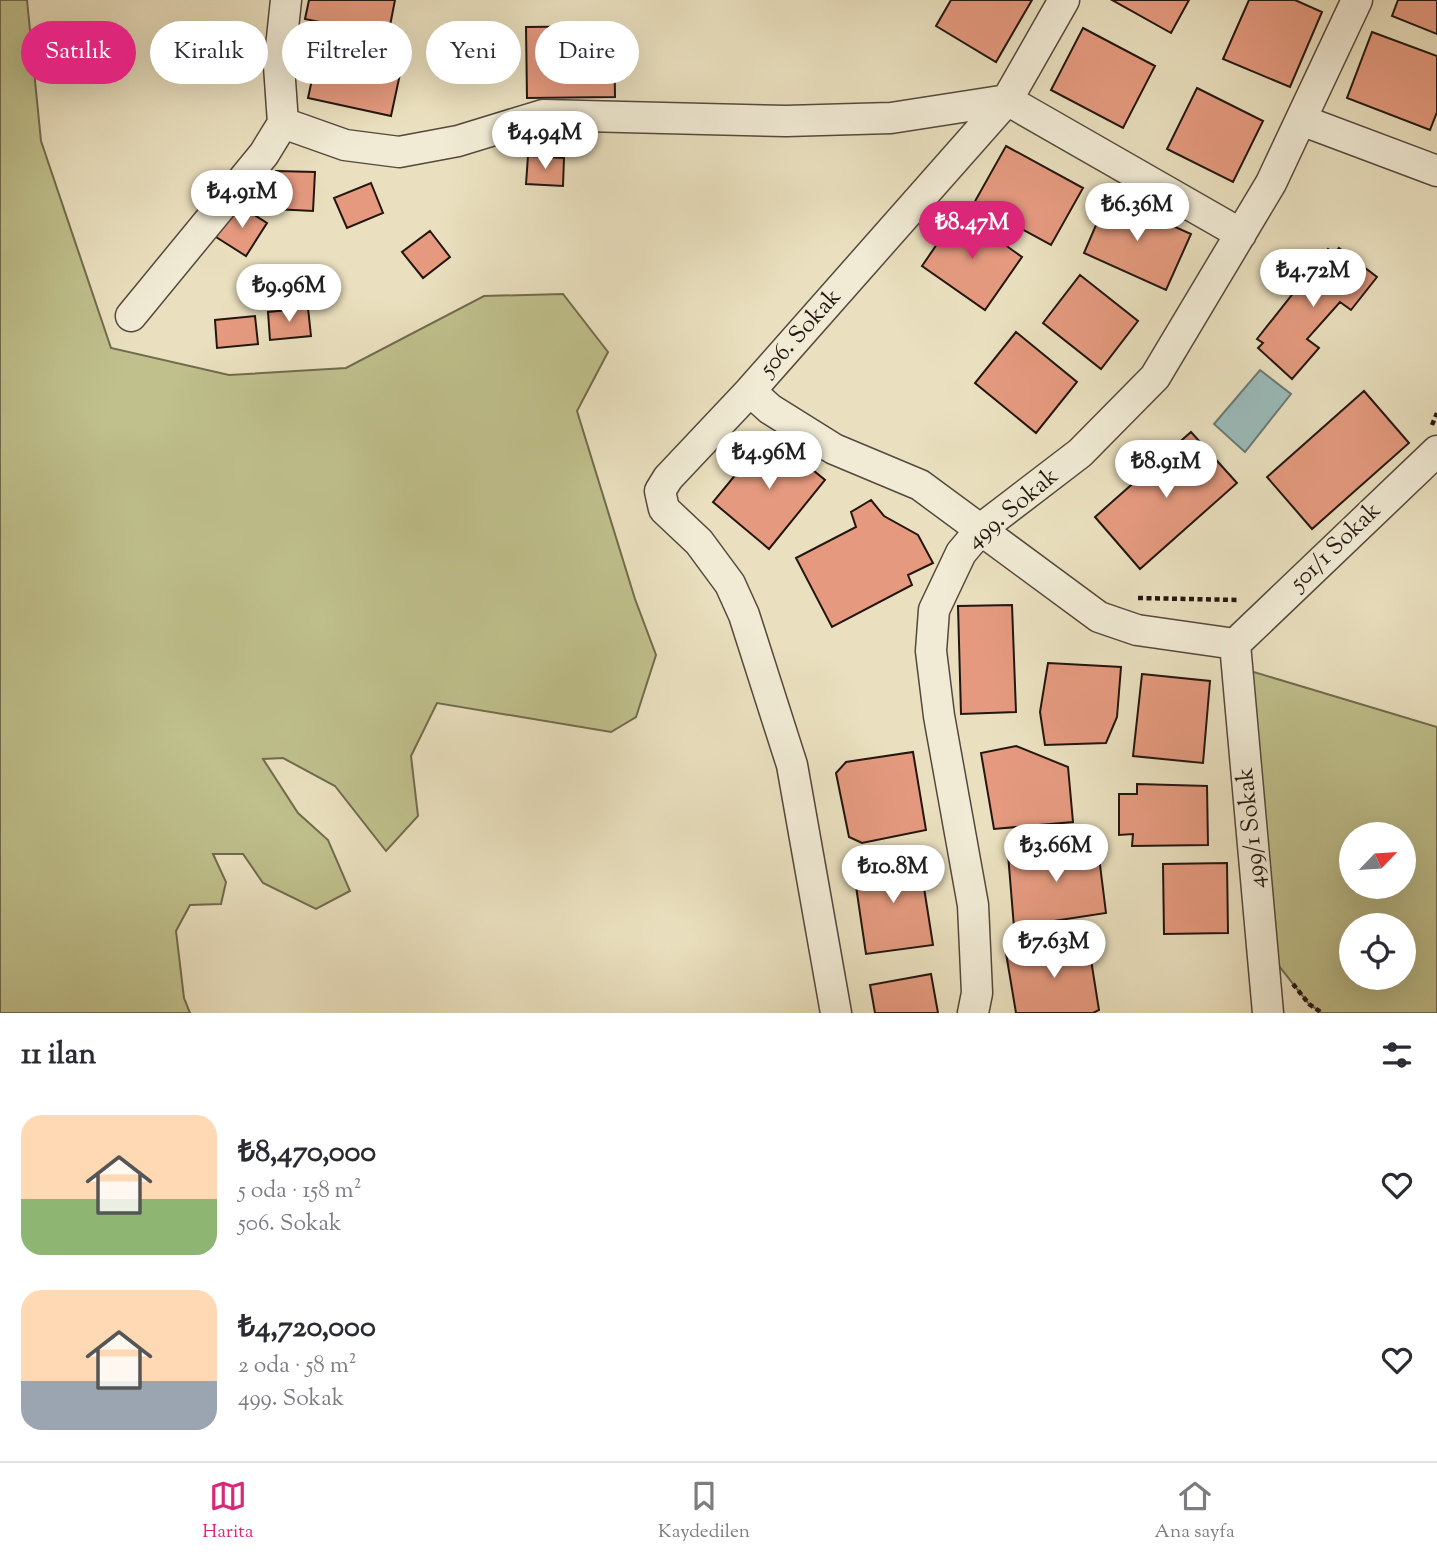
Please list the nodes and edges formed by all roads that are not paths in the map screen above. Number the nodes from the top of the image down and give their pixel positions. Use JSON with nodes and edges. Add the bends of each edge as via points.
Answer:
{"nodes":[{"id":1,"x":286,"y":0,"type":"edge"},
{"id":2,"x":1064,"y":0,"type":"edge"},
{"id":3,"x":1357,"y":0,"type":"edge"},
{"id":4,"x":1007,"y":100,"type":"junction"},
{"id":5,"x":1301,"y":120,"type":"junction"},
{"id":6,"x":283,"y":123,"type":"junction"},
{"id":7,"x":1437,"y":171,"type":"edge"},
{"id":8,"x":1241,"y":234,"type":"junction"},
{"id":9,"x":131,"y":316,"type":"dead end"},
{"id":10,"x":750,"y":390,"type":"junction"},
{"id":11,"x":1434,"y":441,"type":"edge"},
{"id":12,"x":982,"y":528,"type":"junction"},
{"id":13,"x":1236,"y":644,"type":"junction"},
{"id":14,"x":836,"y":1013,"type":"edge"},
{"id":15,"x":973,"y":1013,"type":"edge"},
{"id":16,"x":1268,"y":1013,"type":"edge"}],
"edges":[{"from":1,"to":6,"type":"street","via":[[279,66]]},
{"from":2,"to":4,"type":"street","name":"506. Sokak"},
{"from":3,"to":5,"type":"street","name":"499. Sokak"},
{"from":4,"to":6,"type":"street","via":[[891,118],[786,121],[543,115],[458,141],[399,152],[345,145]]},
{"from":4,"to":8,"type":"street"},
{"from":4,"to":10,"type":"street","name":"506. Sokak"},
{"from":5,"to":7,"type":"street"},
{"from":5,"to":8,"type":"street","name":"499. Sokak"},
{"from":6,"to":9,"type":"street","via":[[264,154]]},
{"from":8,"to":12,"type":"street","name":"499. Sokak","via":[[1155,377],[1080,453]]},
{"from":10,"to":12,"type":"street","name":"506. Sokak","via":[[770,409],[834,449],[920,485]]},
{"from":10,"to":14,"type":"street","via":[[660,491],[664,509],[699,542],[730,584],[744,615],[792,765]]},
{"from":11,"to":13,"type":"street","name":"501/1 Sokak"},
{"from":12,"to":13,"type":"street","name":"506. Sokak","via":[[1099,617],[1137,630]]},
{"from":12,"to":15,"type":"street","name":"499. Sokak","via":[[961,553],[934,610],[931,651],[973,905],[977,993]]},
{"from":13,"to":16,"type":"street","name":"499/1 Sokak"}]}
